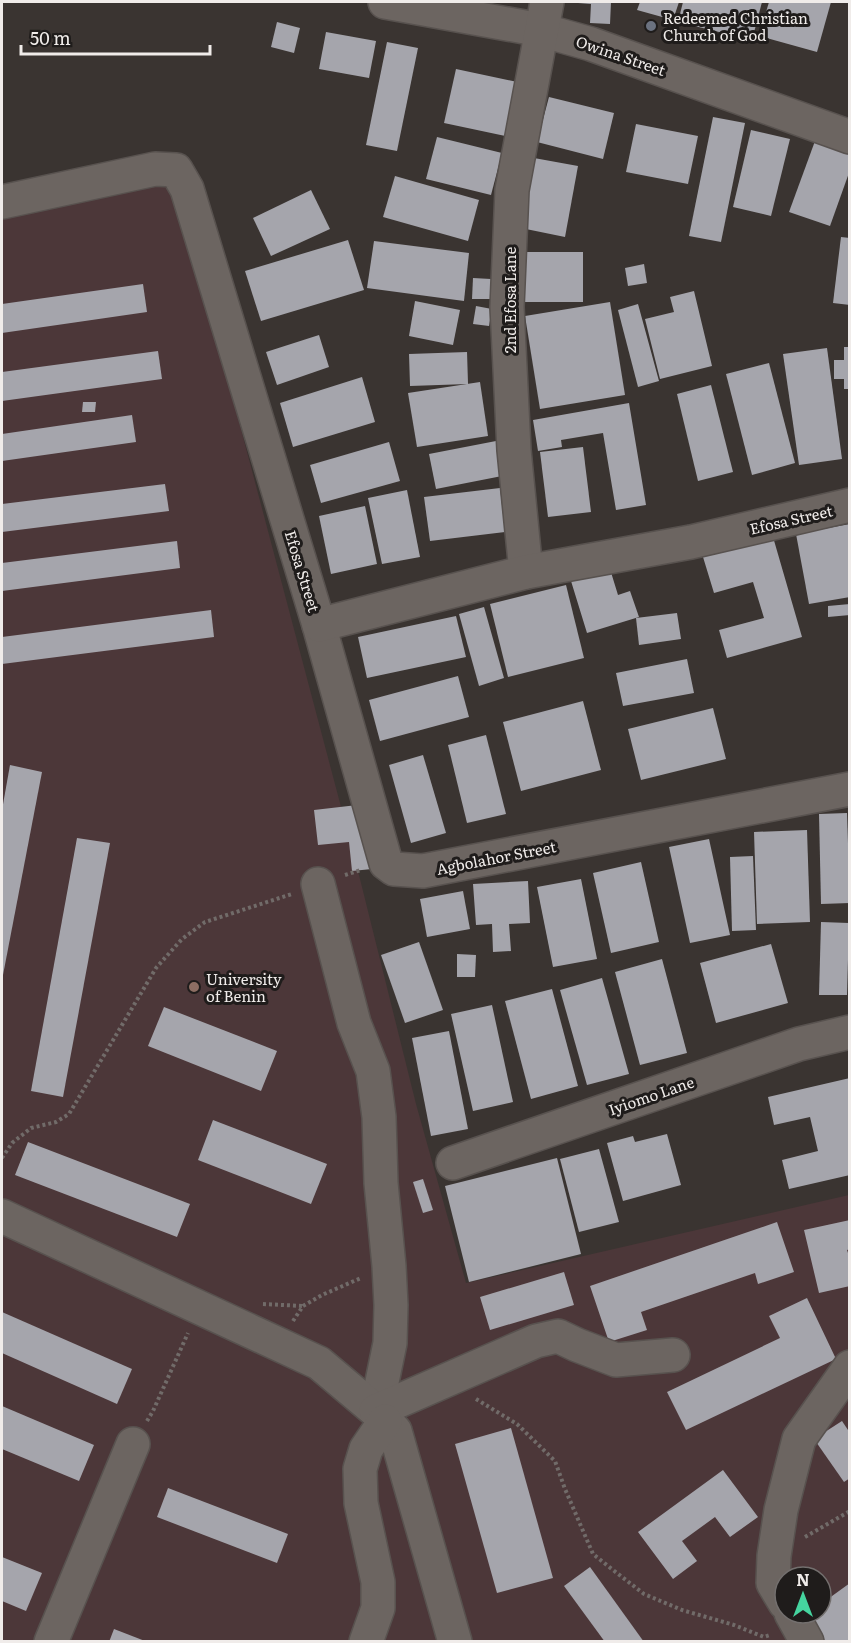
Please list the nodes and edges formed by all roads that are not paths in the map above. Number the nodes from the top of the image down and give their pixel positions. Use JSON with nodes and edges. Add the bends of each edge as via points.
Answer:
{"nodes":[{"id":1,"x":385,"y":2,"type":"edge"},
{"id":2,"x":544,"y":16,"type":"edge"},
{"id":3,"x":848,"y":130,"type":"edge"},
{"id":4,"x":2,"y":202,"type":"edge"},
{"id":5,"x":849,"y":506,"type":"edge"},
{"id":6,"x":526,"y":572,"type":"junction"},
{"id":7,"x":319,"y":625,"type":"junction"},
{"id":8,"x":849,"y":789,"type":"edge"},
{"id":9,"x":318,"y":884,"type":"road end"},
{"id":10,"x":849,"y":1032,"type":"edge"},
{"id":11,"x":453,"y":1163,"type":"dead end"},
{"id":12,"x":2,"y":1216,"type":"edge"},
{"id":13,"x":673,"y":1355,"type":"dead end"},
{"id":14,"x":849,"y":1367,"type":"edge"},
{"id":15,"x":381,"y":1416,"type":"junction"},
{"id":16,"x":134,"y":1444,"type":"road end"},
{"id":17,"x":774,"y":1565,"type":"edge"},
{"id":18,"x":51,"y":1641,"type":"edge"},
{"id":19,"x":366,"y":1641,"type":"edge"},
{"id":20,"x":455,"y":1641,"type":"edge"}],
"edges":[{"from":1,"to":2,"type":"street","name":"Owina Street"},
{"from":2,"to":3,"type":"street","name":"Owina Street","via":[[591,44]]},
{"from":2,"to":6,"type":"street","name":"2nd Efosa Lane","via":[[512,190],[507,307],[514,450]]},
{"from":4,"to":7,"type":"street","name":"Efosa Street","via":[[155,169],[177,170],[187,189]]},
{"from":5,"to":6,"type":"street","name":"Efosa Street","via":[[691,542]]},
{"from":6,"to":7,"type":"street","name":"Efosa Street"},
{"from":7,"to":8,"type":"street","name":"Agbolahor Street","via":[[386,864],[394,869],[423,871]]},
{"from":9,"to":15,"type":"street","via":[[354,1023],[373,1071],[379,1117],[391,1305]]},
{"from":10,"to":11,"type":"street","name":"Iyiomo Lane","via":[[800,1044]]},
{"from":12,"to":15,"type":"street","via":[[319,1363]]},
{"from":13,"to":15,"type":"street","via":[[616,1360],[558,1336],[536,1341],[449,1379]]},
{"from":14,"to":17,"type":"street","via":[[799,1439]]},
{"from":15,"to":19,"type":"street","via":[[360,1469],[361,1503],[378,1582],[378,1608]]},
{"from":15,"to":20,"type":"street","via":[[395,1431]]},
{"from":16,"to":18,"type":"street"}]}
